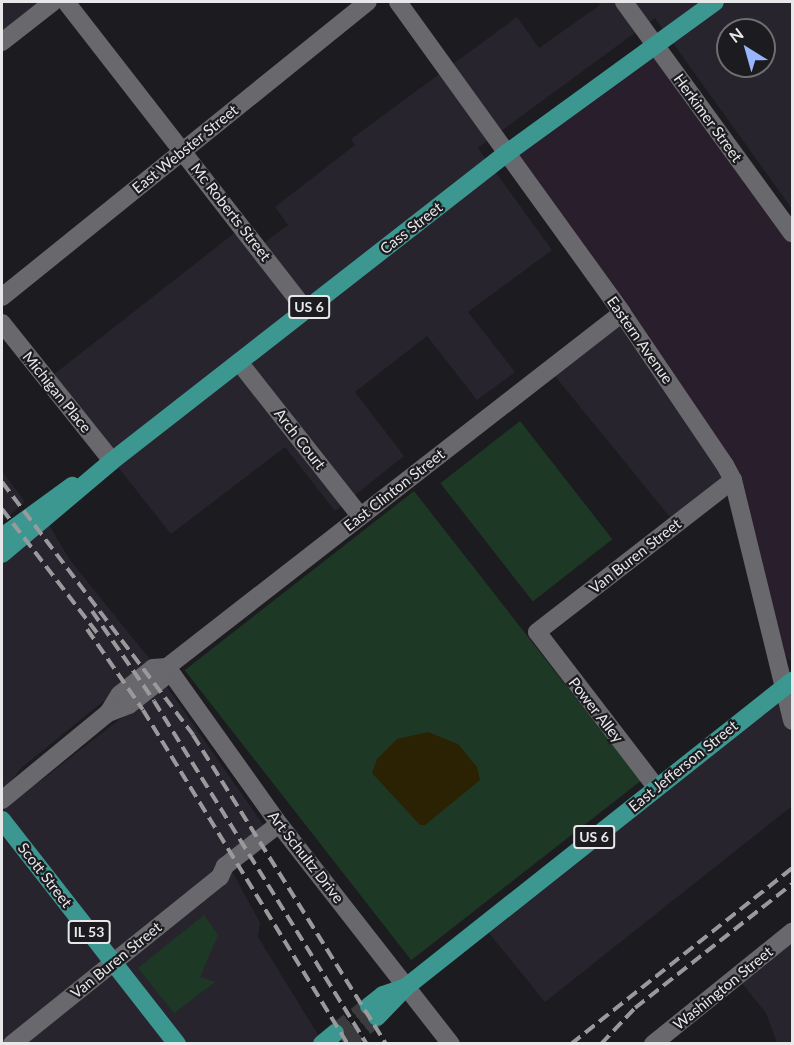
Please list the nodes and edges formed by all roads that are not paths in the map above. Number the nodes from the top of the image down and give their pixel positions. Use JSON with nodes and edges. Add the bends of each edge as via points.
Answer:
{"nodes":[{"id":1,"x":53,"y":2,"type":"edge"},
{"id":2,"x":66,"y":2,"type":"edge"},
{"id":3,"x":368,"y":2,"type":"edge"},
{"id":4,"x":398,"y":2,"type":"edge"},
{"id":5,"x":624,"y":2,"type":"edge"},
{"id":6,"x":716,"y":2,"type":"edge"},
{"id":7,"x":2,"y":42,"type":"edge"},
{"id":8,"x":655,"y":45,"type":"junction"},
{"id":9,"x":183,"y":151,"type":"junction"},
{"id":10,"x":507,"y":153,"type":"junction"},
{"id":11,"x":792,"y":233,"type":"edge"},
{"id":12,"x":2,"y":297,"type":"edge"},
{"id":13,"x":306,"y":310,"type":"junction"},
{"id":14,"x":622,"y":313,"type":"junction"},
{"id":15,"x":2,"y":323,"type":"edge"},
{"id":16,"x":239,"y":362,"type":"junction"},
{"id":17,"x":112,"y":461,"type":"junction"},
{"id":18,"x":733,"y":480,"type":"junction"},
{"id":19,"x":360,"y":516,"type":"junction"},
{"id":20,"x":2,"y":537,"type":"edge"},
{"id":21,"x":2,"y":554,"type":"edge"},
{"id":22,"x":537,"y":632,"type":"joint"},
{"id":23,"x":167,"y":667,"type":"junction"},
{"id":24,"x":787,"y":684,"type":"edge"},
{"id":25,"x":792,"y":721,"type":"edge"},
{"id":26,"x":656,"y":787,"type":"junction"},
{"id":27,"x":2,"y":800,"type":"edge"},
{"id":28,"x":2,"y":819,"type":"edge"},
{"id":29,"x":283,"y":828,"type":"junction"},
{"id":30,"x":792,"y":932,"type":"edge"},
{"id":31,"x":113,"y":962,"type":"junction"},
{"id":32,"x":406,"y":987,"type":"junction"},
{"id":33,"x":373,"y":1011,"type":"tunnel mouth"},
{"id":34,"x":12,"y":1044,"type":"edge"},
{"id":35,"x":177,"y":1044,"type":"edge"},
{"id":36,"x":451,"y":1044,"type":"edge"},
{"id":37,"x":652,"y":1044,"type":"edge"}],
"edges":[{"from":1,"to":7,"type":"street"},
{"from":2,"to":9,"type":"street","name":"Mc Roberts Street"},
{"from":3,"to":9,"type":"street","name":"East Webster Street"},
{"from":4,"to":10,"type":"street","name":"Eastern Avenue"},
{"from":5,"to":8,"type":"street","name":"Herkimer Street"},
{"from":6,"to":8,"type":"main road","name":"Cass Street","number":"US 6"},
{"from":8,"to":10,"type":"main road","name":"Cass Street","number":"US 6"},
{"from":8,"to":11,"type":"street","name":"Herkimer Street"},
{"from":9,"to":12,"type":"street","name":"East Webster Street"},
{"from":9,"to":13,"type":"street","name":"Mc Roberts Street"},
{"from":10,"to":13,"type":"main road","name":"Cass Street","number":"US 6"},
{"from":10,"to":14,"type":"street","name":"Eastern Avenue"},
{"from":13,"to":16,"type":"main road","name":"Cass Street","number":"US 6"},
{"from":14,"to":18,"type":"street","name":"Eastern Avenue"},
{"from":14,"to":19,"type":"street","name":"East Clinton Street"},
{"from":15,"to":17,"type":"street","name":"Michigan Place"},
{"from":16,"to":17,"type":"main road","name":"Cass Street","number":"US 6"},
{"from":16,"to":19,"type":"street","name":"Arch Court"},
{"from":17,"to":20,"type":"main road","name":"Cass Street","number":"US 6","via":[[48,501]]},
{"from":17,"to":21,"type":"main road","name":"Cass Street","number":"US 6"},
{"from":18,"to":22,"type":"street","name":"Van Buren Street"},
{"from":18,"to":24,"type":"street","name":"Eastern Avenue"},
{"from":19,"to":23,"type":"street","name":"East Clinton Street"},
{"from":22,"to":26,"type":"street","name":"Power Alley"},
{"from":23,"to":27,"type":"street","name":"East Clinton Street","via":[[153,668],[120,694],[108,713]]},
{"from":23,"to":29,"type":"street","name":"Art Schultz Drive"},
{"from":24,"to":25,"type":"street","name":"Eastern Avenue"},
{"from":24,"to":26,"type":"main road","name":"East Jefferson Street","number":"US 6"},
{"from":26,"to":32,"type":"main road","name":"East Jefferson Street","number":"US 6"},
{"from":28,"to":31,"type":"main road","name":"Scott Street","number":"IL 53"},
{"from":29,"to":31,"type":"street","name":"Van Buren Street","via":[[232,875],[220,876]]},
{"from":29,"to":32,"type":"street","name":"Art Schultz Drive"},
{"from":30,"to":37,"type":"street","name":"Washington Street"},
{"from":31,"to":34,"type":"street","name":"Van Buren Street"},
{"from":31,"to":35,"type":"main road","name":"Scott Street","number":"IL 53"},
{"from":32,"to":33,"type":"main road","name":"East Jefferson Street","number":"US 6","via":[[383,995]]},
{"from":32,"to":36,"type":"street","name":"Art Schultz Drive"}]}
